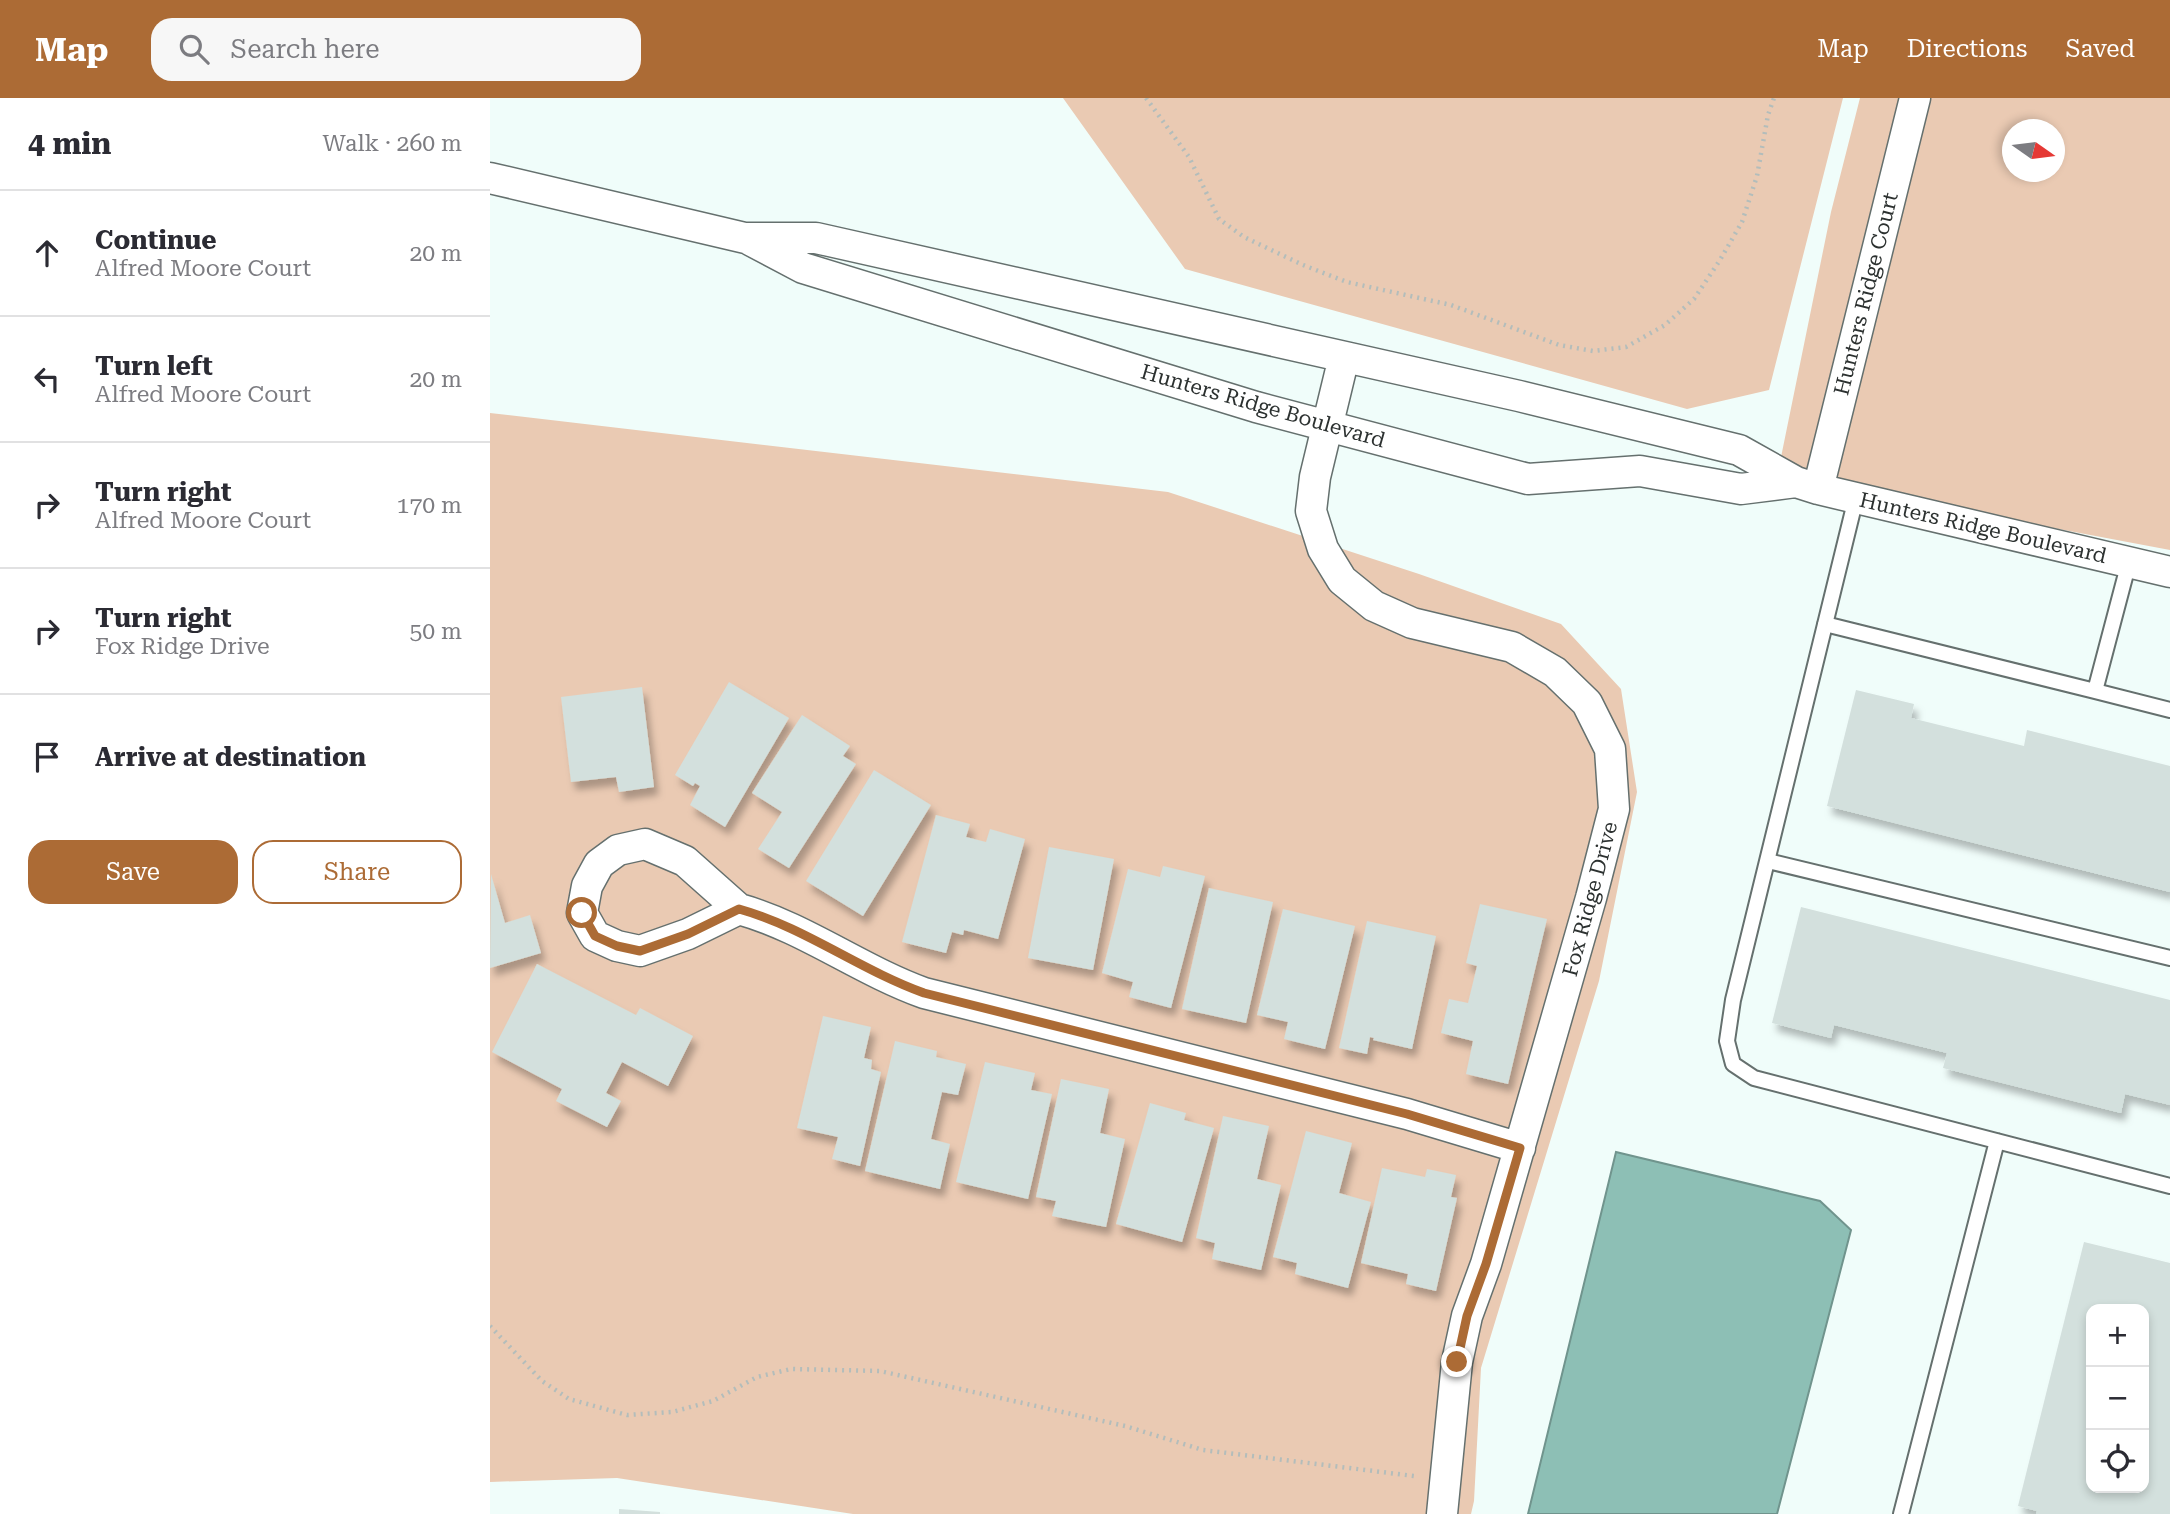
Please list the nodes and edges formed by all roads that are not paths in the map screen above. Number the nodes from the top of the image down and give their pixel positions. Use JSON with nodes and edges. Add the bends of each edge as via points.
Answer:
{"nodes":[{"id":1,"x":1915,"y":98,"type":"edge"},
{"id":2,"x":490,"y":178,"type":"edge"},
{"id":3,"x":745,"y":238,"type":"junction"},
{"id":4,"x":1345,"y":357,"type":"junction"},
{"id":5,"x":1328,"y":426,"type":"junction"},
{"id":6,"x":1807,"y":486,"type":"junction"},
{"id":7,"x":1856,"y":498,"type":"junction"},
{"id":8,"x":2129,"y":562,"type":"junction"},
{"id":9,"x":2170,"y":572,"type":"edge"},
{"id":10,"x":1825,"y":624,"type":"junction"},
{"id":11,"x":2095,"y":691,"type":"junction"},
{"id":12,"x":2170,"y":710,"type":"edge"},
{"id":13,"x":1768,"y":861,"type":"junction"},
{"id":14,"x":739,"y":909,"type":"junction"},
{"id":15,"x":2170,"y":958,"type":"edge"},
{"id":16,"x":1997,"y":1141,"type":"junction"},
{"id":17,"x":1520,"y":1148,"type":"junction"},
{"id":18,"x":2170,"y":1186,"type":"edge"},
{"id":19,"x":1442,"y":1514,"type":"edge"},
{"id":20,"x":1901,"y":1514,"type":"edge"}],
"edges":[{"from":1,"to":6,"type":"street","name":"Hunters Ridge Court"},
{"from":2,"to":3,"type":"street","name":"Hunters Ridge Boulevard"},
{"from":3,"to":4,"type":"street","name":"Hunters Ridge Boulevard","via":[[816,238]]},
{"from":3,"to":5,"type":"street","name":"Hunters Ridge Boulevard","via":[[803,268]]},
{"from":4,"to":5,"type":"street","name":"Fox Ridge Drive"},
{"from":4,"to":6,"type":"street","name":"Hunters Ridge Boulevard","via":[[1739,450]]},
{"from":5,"to":6,"type":"street","name":"Hunters Ridge Boulevard","via":[[1528,479],[1640,471],[1741,489]]},
{"from":5,"to":17,"type":"street","name":"Fox Ridge Drive","via":[[1311,511],[1323,549],[1342,579],[1374,606],[1412,623],[1512,647],[1555,673],[1587,702],[1610,749],[1614,809]]},
{"from":6,"to":7,"type":"street","name":"Hunters Ridge Boulevard"},
{"from":7,"to":8,"type":"street","name":"Hunters Ridge Boulevard"},
{"from":7,"to":10,"type":"lane"},
{"from":8,"to":9,"type":"street","name":"Hunters Ridge Boulevard"},
{"from":8,"to":11,"type":"lane"},
{"from":10,"to":11,"type":"lane"},
{"from":10,"to":13,"type":"lane"},
{"from":11,"to":12,"type":"lane"},
{"from":13,"to":15,"type":"lane"},
{"from":13,"to":16,"type":"lane","via":[[1733,1000],[1727,1041],[1733,1065],[1754,1078]]},
{"from":14,"to":14,"type":"street","via":[[685,861],[645,844],[618,850],[599,864],[587,886],[582,913],[595,936],[640,951]]},
{"from":14,"to":17,"type":"street","via":[[767,917],[891,981],[924,993],[1407,1114]]},
{"from":16,"to":18,"type":"lane"},
{"from":16,"to":20,"type":"lane"},
{"from":17,"to":19,"type":"street","name":"Fox Ridge Drive","via":[[1457,1362]]}]}
